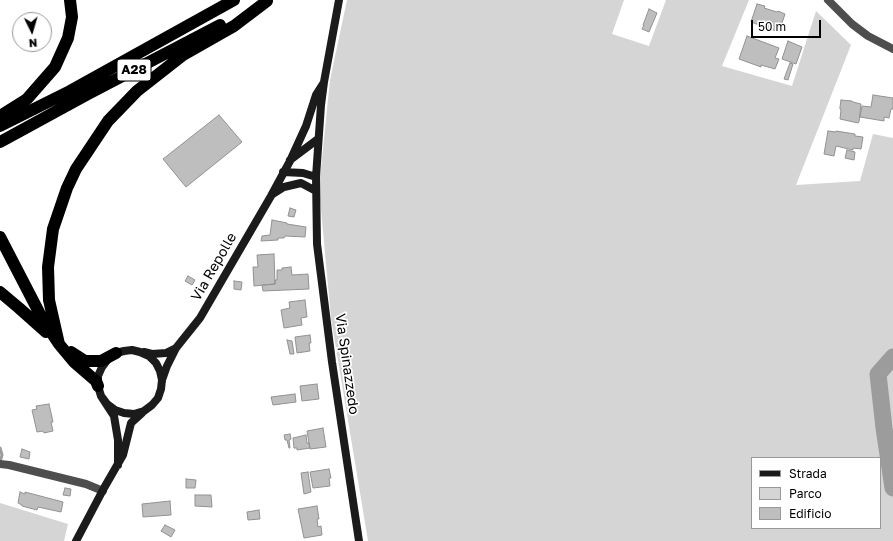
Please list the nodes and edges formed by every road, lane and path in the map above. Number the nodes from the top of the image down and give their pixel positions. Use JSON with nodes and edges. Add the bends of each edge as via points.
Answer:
{"nodes":[{"id":1,"x":70,"y":0,"type":"edge"},
{"id":2,"x":234,"y":0,"type":"edge"},
{"id":3,"x":268,"y":0,"type":"edge"},
{"id":4,"x":340,"y":0,"type":"edge"},
{"id":5,"x":828,"y":0,"type":"edge"},
{"id":6,"x":893,"y":49,"type":"edge"},
{"id":7,"x":324,"y":82,"type":"junction"},
{"id":8,"x":0,"y":116,"type":"edge"},
{"id":9,"x":0,"y":126,"type":"edge"},
{"id":10,"x":318,"y":139,"type":"junction"},
{"id":11,"x":0,"y":142,"type":"edge"},
{"id":12,"x":290,"y":161,"type":"junction"},
{"id":13,"x":283,"y":172,"type":"junction"},
{"id":14,"x":316,"y":177,"type":"junction"},
{"id":15,"x":316,"y":191,"type":"junction"},
{"id":16,"x":271,"y":196,"type":"junction"},
{"id":17,"x":0,"y":237,"type":"edge"},
{"id":18,"x":0,"y":292,"type":"edge"},
{"id":19,"x":59,"y":344,"type":"junction"},
{"id":20,"x":176,"y":348,"type":"junction"},
{"id":21,"x":140,"y":352,"type":"junction"},
{"id":22,"x":116,"y":353,"type":"junction"},
{"id":23,"x":162,"y":380,"type":"junction"},
{"id":24,"x":100,"y":391,"type":"junction"},
{"id":25,"x":144,"y":411,"type":"junction"},
{"id":26,"x":0,"y":464,"type":"edge"},
{"id":27,"x":118,"y":465,"type":"junction"},
{"id":28,"x":103,"y":491,"type":"junction"},
{"id":29,"x":76,"y":541,"type":"edge"},
{"id":30,"x":359,"y":541,"type":"edge"}],
"edges":[{"from":1,"to":8,"type":"highway","via":[[72,17],[68,38],[55,67],[27,99]]},
{"from":2,"to":9,"type":"highway","number":"A28","via":[[70,91]]},
{"from":3,"to":11,"type":"highway","number":"A28"},
{"from":3,"to":19,"type":"highway","via":[[234,26],[183,55],[137,91],[108,121],[76,169],[53,229],[48,267],[49,300]]},
{"from":4,"to":7,"type":"street"},
{"from":5,"to":6,"type":"street","via":[[852,24]]},
{"from":7,"to":10,"type":"street","name":"Via Spinazzedo"},
{"from":7,"to":12,"type":"street","name":"Via Repolle","via":[[316,95],[306,126]]},
{"from":10,"to":12,"type":"street","name":"Via Repolle"},
{"from":10,"to":14,"type":"street","name":"Via Spinazzedo"},
{"from":12,"to":13,"type":"street","name":"Via Repolle"},
{"from":13,"to":14,"type":"street","via":[[303,173]]},
{"from":13,"to":16,"type":"street","name":"Via Repolle"},
{"from":14,"to":15,"type":"street","name":"Via Spinazzedo"},
{"from":15,"to":16,"type":"street","name":"Via Repolle","via":[[301,183],[284,187]]},
{"from":15,"to":30,"type":"street","name":"Via Spinazzedo","via":[[317,244]]},
{"from":16,"to":20,"type":"street","name":"Via Repolle","via":[[200,318]]},
{"from":17,"to":19,"type":"highway","via":[[43,320]]},
{"from":18,"to":19,"type":"highway"},
{"from":19,"to":22,"type":"highway","via":[[85,361],[101,361]]},
{"from":19,"to":24,"type":"highway","via":[[74,362],[96,381]]},
{"from":20,"to":21,"type":"street","via":[[166,353]]},
{"from":20,"to":23,"type":"street","name":"Via Repolle"},
{"from":21,"to":22,"type":"street","via":[[124,350]]},
{"from":21,"to":23,"type":"street","via":[[156,363]]},
{"from":22,"to":24,"type":"street","via":[[108,359],[98,376]]},
{"from":23,"to":25,"type":"street","name":"Via Repolle","via":[[158,398]]},
{"from":24,"to":25,"type":"street","via":[[107,404],[115,410],[134,414]]},
{"from":24,"to":27,"type":"street","name":"Via Repolle","via":[[114,416],[118,440]]},
{"from":25,"to":27,"type":"street","name":"Via Repolle","via":[[131,423]]},
{"from":26,"to":28,"type":"street","via":[[86,484]]},
{"from":27,"to":28,"type":"street","name":"Via Repolle"},
{"from":28,"to":29,"type":"street","name":"Via Repolle"}]}
